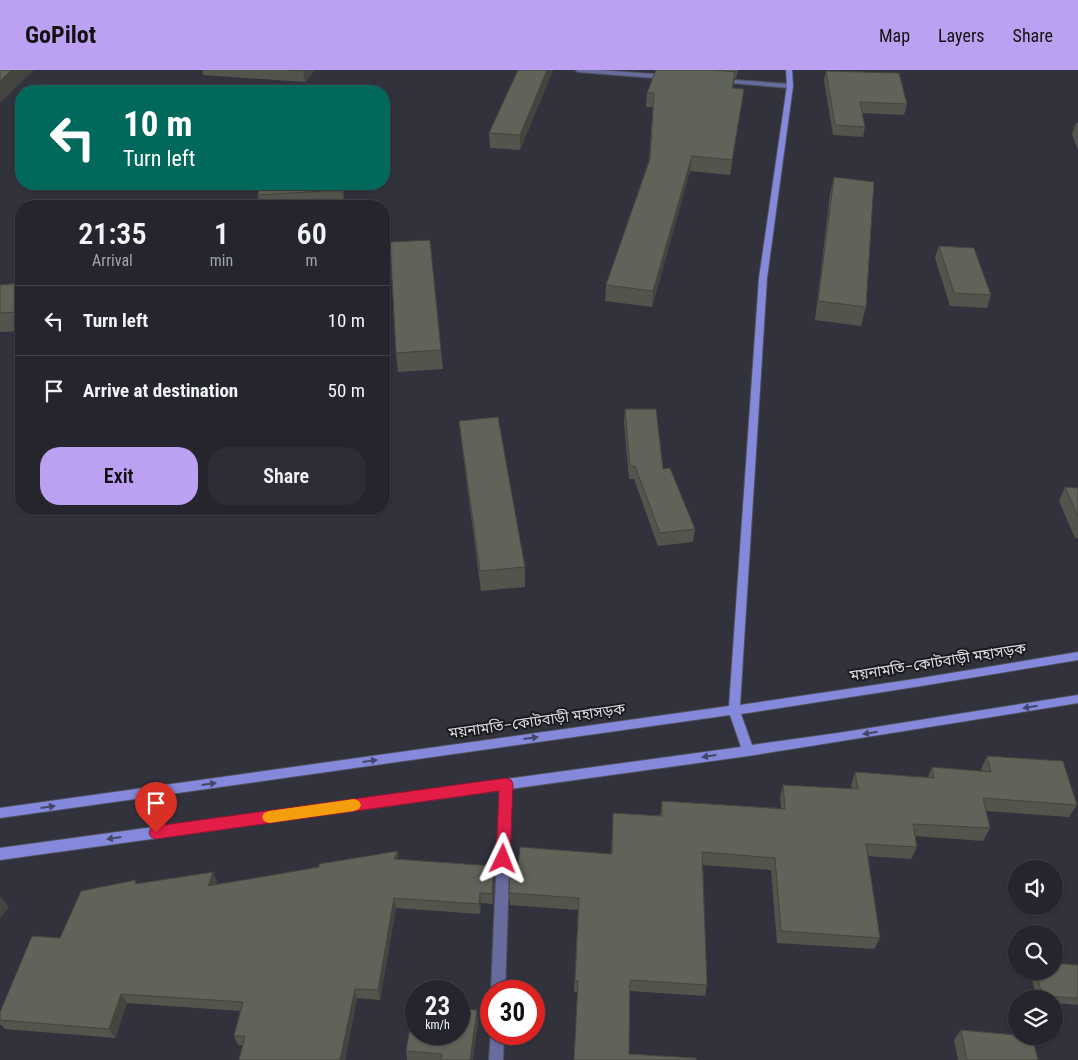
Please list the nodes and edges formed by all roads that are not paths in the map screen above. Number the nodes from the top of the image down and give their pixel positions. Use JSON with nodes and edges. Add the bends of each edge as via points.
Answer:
{"nodes":[{"id":1,"x":578,"y":70,"type":"edge"},
{"id":2,"x":789,"y":70,"type":"edge"},
{"id":3,"x":674,"y":77,"type":"edge"},
{"id":4,"x":713,"y":80,"type":"edge"},
{"id":5,"x":790,"y":86,"type":"junction"},
{"id":6,"x":1078,"y":656,"type":"edge"},
{"id":7,"x":1078,"y":699,"type":"edge"},
{"id":8,"x":734,"y":710,"type":"junction"},
{"id":9,"x":748,"y":751,"type":"junction"},
{"id":10,"x":506,"y":784,"type":"junction"},
{"id":11,"x":0,"y":813,"type":"edge"},
{"id":12,"x":0,"y":854,"type":"edge"},
{"id":13,"x":498,"y":980,"type":"edge"},
{"id":14,"x":497,"y":1045,"type":"edge"},
{"id":15,"x":496,"y":1060,"type":"edge"}],
"edges":[{"from":1,"to":3,"type":"street"},
{"from":2,"to":5,"type":"main road"},
{"from":4,"to":5,"type":"street"},
{"from":5,"to":8,"type":"main road","via":[[763,278]]},
{"from":6,"to":8,"type":"main road","name":"ময়নামতি–কোটবাড়ী মহাসড়ক","via":[[916,684]]},
{"from":7,"to":9,"type":"main road","one_way":true},
{"from":8,"to":9,"type":"main road"},
{"from":11,"to":8,"type":"main road","name":"ময়নামতি–কোটবাড়ী মহাসড়ক","one_way":true},
{"from":9,"to":10,"type":"main road","one_way":true},
{"from":10,"to":12,"type":"main road","one_way":true},
{"from":10,"to":13,"type":"street"},
{"from":14,"to":15,"type":"street"}]}
